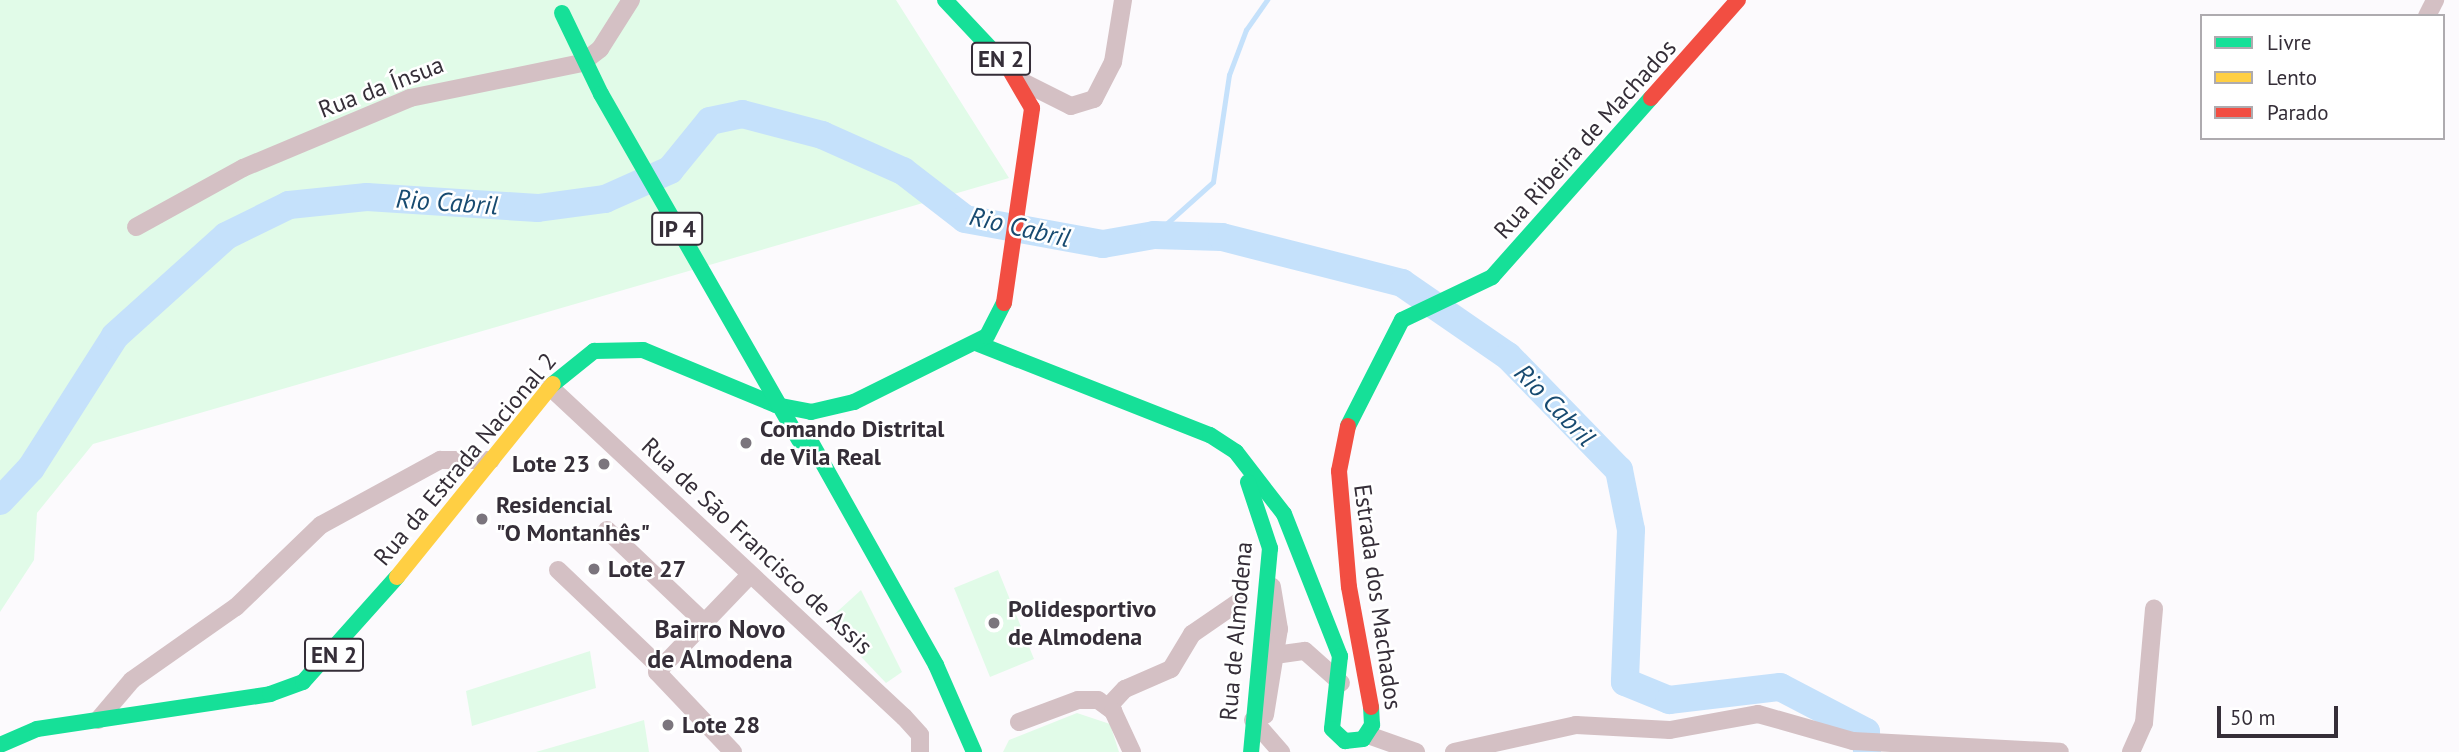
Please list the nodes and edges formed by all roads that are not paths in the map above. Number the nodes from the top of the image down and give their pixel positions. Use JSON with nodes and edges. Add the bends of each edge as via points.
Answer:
{"nodes":[{"id":1,"x":631,"y":0,"type":"edge"},
{"id":2,"x":945,"y":0,"type":"edge"},
{"id":3,"x":1123,"y":0,"type":"edge"},
{"id":4,"x":1738,"y":0,"type":"edge"},
{"id":5,"x":565,"y":6,"type":"edge"},
{"id":6,"x":1019,"y":80,"type":"junction"},
{"id":7,"x":136,"y":227,"type":"dead end"},
{"id":8,"x":1411,"y":315,"type":"joint"},
{"id":9,"x":976,"y":343,"type":"junction"},
{"id":10,"x":550,"y":387,"type":"junction"},
{"id":11,"x":803,"y":438,"type":"junction"},
{"id":12,"x":1223,"y":442,"type":"junction"},
{"id":13,"x":491,"y":460,"type":"junction"},
{"id":14,"x":607,"y":530,"type":"dead end"},
{"id":15,"x":558,"y":570,"type":"dead end"},
{"id":16,"x":1269,"y":573,"type":"junction"},
{"id":17,"x":750,"y":575,"type":"junction"},
{"id":18,"x":1240,"y":601,"type":"dead end"},
{"id":19,"x":2154,"y":608,"type":"dead end"},
{"id":20,"x":704,"y":622,"type":"junction"},
{"id":21,"x":1275,"y":655,"type":"junction"},
{"id":22,"x":660,"y":667,"type":"junction"},
{"id":23,"x":1341,"y":683,"type":"junction"},
{"id":24,"x":1108,"y":707,"type":"junction"},
{"id":25,"x":98,"y":720,"type":"junction"},
{"id":26,"x":1019,"y":722,"type":"dead end"},
{"id":27,"x":1258,"y":725,"type":"junction"},
{"id":28,"x":1368,"y":735,"type":"junction"},
{"id":29,"x":0,"y":744,"type":"edge"},
{"id":30,"x":921,"y":750,"type":"edge"},
{"id":31,"x":733,"y":752,"type":"edge"},
{"id":32,"x":964,"y":752,"type":"edge"},
{"id":33,"x":974,"y":752,"type":"edge"},
{"id":34,"x":1132,"y":752,"type":"edge"},
{"id":35,"x":1251,"y":752,"type":"edge"},
{"id":36,"x":1281,"y":752,"type":"edge"},
{"id":37,"x":1416,"y":752,"type":"edge"},
{"id":38,"x":1454,"y":752,"type":"edge"},
{"id":39,"x":2060,"y":752,"type":"edge"},
{"id":40,"x":2131,"y":752,"type":"edge"}],
"edges":[{"from":1,"to":7,"type":"street","name":"Rua da Ínsua","via":[[600,49],[582,63],[417,95],[243,168]]},
{"from":2,"to":6,"type":"main road","number":"EN 2"},
{"from":3,"to":6,"type":"street","via":[[1113,62],[1094,99],[1071,106]]},
{"from":4,"to":8,"type":"main road","name":"Rua Ribeira de Machados","via":[[1496,273]]},
{"from":5,"to":11,"type":"main road","number":"IP 4"},
{"from":5,"to":11,"type":"main road","number":"IP 4","bridge":true,"via":[[607,105]]},
{"from":6,"to":9,"type":"main road","name":"Rua da Estrada Nacional 2","number":"EN 2","via":[[1032,108],[1031,131],[1005,300],[996,326]]},
{"from":8,"to":28,"type":"main road","name":"Estrada dos Machados","via":[[1392,329],[1364,386],[1339,465],[1349,587],[1370,681]]},
{"from":9,"to":10,"type":"main road","name":"Rua da Estrada Nacional 2","number":"EN 2","via":[[854,402],[820,411],[776,405],[630,348],[584,355]]},
{"from":9,"to":12,"type":"main road","name":"Estrada dos Machados"},
{"from":10,"to":13,"type":"main road","name":"Rua da Estrada Nacional 2","number":"EN 2"},
{"from":10,"to":17,"type":"street","name":"Rua de São Francisco de Assis"},
{"from":11,"to":32,"type":"main road","number":"IP 4","via":[[907,629]]},
{"from":11,"to":33,"type":"main road","number":"IP 4","via":[[936,664]]},
{"from":12,"to":16,"type":"main road","name":"Rua de Almodena","via":[[1263,513]]},
{"from":12,"to":23,"type":"main road","name":"Estrada dos Machados","via":[[1284,514],[1339,656]]},
{"from":13,"to":25,"type":"street","via":[[446,458],[337,515],[289,550],[236,607],[132,680]]},
{"from":13,"to":25,"type":"main road","name":"Rua da Estrada Nacional 2","number":"EN 2","via":[[339,649],[303,681],[270,694]]},
{"from":14,"to":20,"type":"street"},
{"from":15,"to":22,"type":"street"},
{"from":16,"to":21,"type":"street","via":[[1279,622]]},
{"from":16,"to":27,"type":"main road","name":"Rua de Almodena"},
{"from":17,"to":20,"type":"street"},
{"from":17,"to":30,"type":"street","name":"Rua de São Francisco de Assis","via":[[904,717]]},
{"from":18,"to":24,"type":"street","via":[[1192,634],[1171,669],[1125,689]]},
{"from":19,"to":40,"type":"street","via":[[2144,723]]},
{"from":20,"to":22,"type":"street"},
{"from":21,"to":23,"type":"street","via":[[1305,651]]},
{"from":21,"to":27,"type":"street"},
{"from":22,"to":31,"type":"street","via":[[658,677],[670,691]]},
{"from":23,"to":28,"type":"main road","name":"Estrada dos Machados","via":[[1332,729],[1348,741]]},
{"from":24,"to":26,"type":"street","via":[[1086,698]]},
{"from":24,"to":34,"type":"street"},
{"from":25,"to":29,"type":"main road","name":"Rua da Estrada Nacional 2","number":"EN 2","via":[[28,731]]},
{"from":27,"to":35,"type":"main road","name":"Rua de Almodena"},
{"from":27,"to":36,"type":"street"},
{"from":28,"to":37,"type":"street"},
{"from":38,"to":39,"type":"street","via":[[1576,725],[1678,730],[1758,714],[1868,742]]}]}
